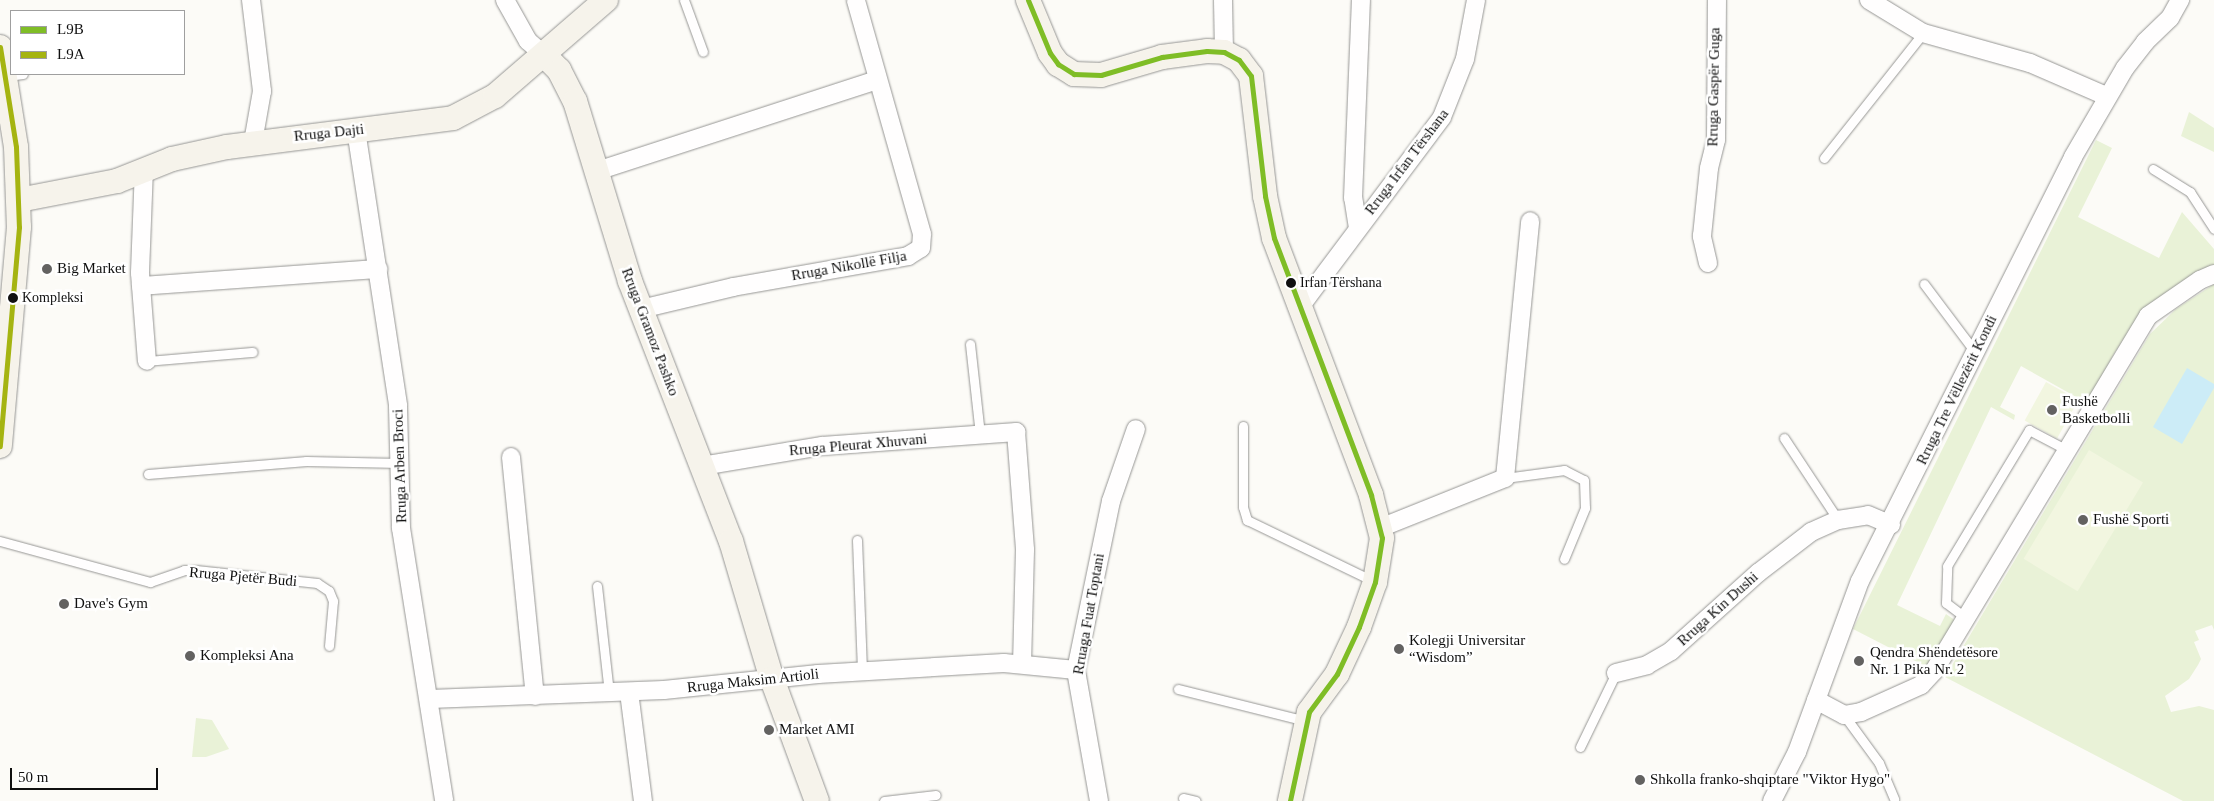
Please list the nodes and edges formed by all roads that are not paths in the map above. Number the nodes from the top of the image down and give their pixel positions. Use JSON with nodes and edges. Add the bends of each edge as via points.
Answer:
{"nodes":[{"id":1,"x":252,"y":0,"type":"edge"},
{"id":2,"x":504,"y":0,"type":"edge"},
{"id":3,"x":606,"y":0,"type":"edge"},
{"id":4,"x":684,"y":0,"type":"edge"},
{"id":5,"x":856,"y":0,"type":"edge"},
{"id":6,"x":1028,"y":0,"type":"edge"},
{"id":7,"x":1223,"y":0,"type":"edge"},
{"id":8,"x":1362,"y":0,"type":"edge"},
{"id":9,"x":1476,"y":0,"type":"edge"},
{"id":10,"x":1717,"y":0,"type":"edge"},
{"id":11,"x":1869,"y":0,"type":"edge"},
{"id":12,"x":2180,"y":0,"type":"edge"},
{"id":13,"x":1923,"y":33,"type":"junction"},
{"id":14,"x":0,"y":47,"type":"edge"},
{"id":15,"x":703,"y":52,"type":"dead end"},
{"id":16,"x":1224,"y":52,"type":"junction"},
{"id":17,"x":545,"y":56,"type":"junction"},
{"id":18,"x":877,"y":80,"type":"junction"},
{"id":19,"x":10,"y":87,"type":"edge"},
{"id":20,"x":2106,"y":96,"type":"junction"},
{"id":21,"x":356,"y":130,"type":"junction"},
{"id":22,"x":253,"y":142,"type":"junction"},
{"id":23,"x":1824,"y":158,"type":"dead end"},
{"id":24,"x":144,"y":168,"type":"junction"},
{"id":25,"x":2153,"y":169,"type":"dead end"},
{"id":26,"x":597,"y":171,"type":"junction"},
{"id":27,"x":19,"y":200,"type":"junction"},
{"id":28,"x":1530,"y":221,"type":"dead end"},
{"id":29,"x":1358,"y":228,"type":"junction"},
{"id":30,"x":2214,"y":229,"type":"edge"},
{"id":31,"x":1708,"y":263,"type":"dead end"},
{"id":32,"x":378,"y":268,"type":"junction"},
{"id":33,"x":2214,"y":274,"type":"edge"},
{"id":34,"x":1924,"y":284,"type":"dead end"},
{"id":35,"x":141,"y":286,"type":"junction"},
{"id":36,"x":1300,"y":307,"type":"junction"},
{"id":37,"x":641,"y":309,"type":"junction"},
{"id":38,"x":970,"y":344,"type":"dead end"},
{"id":39,"x":252,"y":352,"type":"dead end"},
{"id":40,"x":1975,"y":352,"type":"junction"},
{"id":41,"x":147,"y":361,"type":"joint"},
{"id":42,"x":1243,"y":426,"type":"dead end"},
{"id":43,"x":1136,"y":429,"type":"dead end"},
{"id":44,"x":980,"y":435,"type":"junction"},
{"id":45,"x":1784,"y":438,"type":"dead end"},
{"id":46,"x":0,"y":446,"type":"edge"},
{"id":47,"x":2067,"y":450,"type":"junction"},
{"id":48,"x":511,"y":457,"type":"dead end"},
{"id":49,"x":400,"y":462,"type":"junction"},
{"id":50,"x":702,"y":466,"type":"junction"},
{"id":51,"x":148,"y":474,"type":"dead end"},
{"id":52,"x":1505,"y":478,"type":"junction"},
{"id":53,"x":1838,"y":520,"type":"junction"},
{"id":54,"x":1891,"y":525,"type":"junction"},
{"id":55,"x":1380,"y":528,"type":"junction"},
{"id":56,"x":857,"y":540,"type":"dead end"},
{"id":57,"x":0,"y":541,"type":"edge"},
{"id":58,"x":1564,"y":559,"type":"dead end"},
{"id":59,"x":1375,"y":582,"type":"junction"},
{"id":60,"x":597,"y":586,"type":"dead end"},
{"id":61,"x":1966,"y":618,"type":"junction"},
{"id":62,"x":329,"y":646,"type":"dead end"},
{"id":63,"x":1022,"y":663,"type":"junction"},
{"id":64,"x":1076,"y":670,"type":"junction"},
{"id":65,"x":862,"y":671,"type":"junction"},
{"id":66,"x":1616,"y":673,"type":"joint"},
{"id":67,"x":772,"y":679,"type":"junction"},
{"id":68,"x":1178,"y":688,"type":"dead end"},
{"id":69,"x":629,"y":692,"type":"junction"},
{"id":70,"x":609,"y":693,"type":"junction"},
{"id":71,"x":535,"y":696,"type":"junction"},
{"id":72,"x":430,"y":699,"type":"junction"},
{"id":73,"x":1816,"y":700,"type":"junction"},
{"id":74,"x":1844,"y":715,"type":"junction"},
{"id":75,"x":1306,"y":721,"type":"junction"},
{"id":76,"x":1580,"y":747,"type":"dead end"},
{"id":77,"x":936,"y":795,"type":"dead end"},
{"id":78,"x":1183,"y":798,"type":"dead end"},
{"id":79,"x":1894,"y":799,"type":"dead end"},
{"id":80,"x":444,"y":801,"type":"edge"},
{"id":81,"x":643,"y":801,"type":"edge"},
{"id":82,"x":817,"y":801,"type":"edge"},
{"id":83,"x":884,"y":801,"type":"edge"},
{"id":84,"x":1099,"y":801,"type":"edge"},
{"id":85,"x":1196,"y":801,"type":"edge"},
{"id":86,"x":1290,"y":801,"type":"edge"},
{"id":87,"x":1772,"y":801,"type":"edge"}],
"edges":[{"from":1,"to":22,"type":"street","via":[[262,91]]},
{"from":2,"to":17,"type":"street","name":"Rruga Gramoz Pashko","via":[[528,41]]},
{"from":3,"to":17,"type":"street","name":"Rruga Dajti"},
{"from":4,"to":15,"type":"lane"},
{"from":5,"to":18,"type":"street","name":"Rruga Nikollë Filja"},
{"from":6,"to":16,"type":"street","via":[[1041,37],[1054,59],[1079,76],[1101,75],[1188,52]]},
{"from":7,"to":16,"type":"street"},
{"from":8,"to":29,"type":"street","via":[[1353,198]]},
{"from":9,"to":29,"type":"street","name":"Rruga Irfan Tërshana","via":[[1466,59],[1450,102]]},
{"from":10,"to":31,"type":"street","name":"Rruga Gaspër Guga","via":[[1716,140],[1709,168],[1702,236]]},
{"from":11,"to":13,"type":"street"},
{"from":12,"to":20,"type":"street","name":"Rruga Tre Vëllezërit Kondi","via":[[2170,18],[2145,42]]},
{"from":13,"to":20,"type":"street","via":[[2030,63]]},
{"from":13,"to":23,"type":"lane"},
{"from":14,"to":19,"type":"street"},
{"from":16,"to":36,"type":"street","via":[[1239,60],[1251,76],[1265,196],[1274,238]]},
{"from":17,"to":21,"type":"street","name":"Rruga Dajti","via":[[486,103],[462,114]]},
{"from":17,"to":26,"type":"street","name":"Rruga Gramoz Pashko","via":[[568,84]]},
{"from":18,"to":26,"type":"street"},
{"from":18,"to":37,"type":"street","name":"Rruga Nikollë Filja","via":[[922,234],[920,250],[908,256],[733,287]]},
{"from":19,"to":27,"type":"street"},
{"from":20,"to":40,"type":"street","name":"Rruga Tre Vëllezërit Kondi"},
{"from":21,"to":22,"type":"street","name":"Rruga Dajti"},
{"from":21,"to":32,"type":"street","name":"Rruga Arben Broci"},
{"from":22,"to":24,"type":"street","name":"Rruga Dajti"},
{"from":24,"to":27,"type":"street","name":"Rruga Dajti","via":[[117,181]]},
{"from":24,"to":35,"type":"street"},
{"from":25,"to":30,"type":"lane","via":[[2190,192]]},
{"from":26,"to":37,"type":"street","name":"Rruga Gramoz Pashko"},
{"from":27,"to":46,"type":"street"},
{"from":28,"to":52,"type":"street"},
{"from":29,"to":36,"type":"street","name":"Rruga Irfan Tërshana"},
{"from":32,"to":35,"type":"street"},
{"from":32,"to":49,"type":"street","name":"Rruga Arben Broci","via":[[397,394]]},
{"from":33,"to":47,"type":"street","via":[[2148,316]]},
{"from":34,"to":40,"type":"lane"},
{"from":35,"to":41,"type":"street"},
{"from":36,"to":55,"type":"street","via":[[1371,495]]},
{"from":37,"to":50,"type":"street","name":"Rruga Gramoz Pashko"},
{"from":38,"to":44,"type":"lane"},
{"from":39,"to":41,"type":"lane"},
{"from":40,"to":54,"type":"street","name":"Rruga Tre Vëllezërit Kondi"},
{"from":42,"to":59,"type":"lane","via":[[1243,507],[1247,520]]},
{"from":43,"to":64,"type":"street","name":"Rruaga Fuat Toptani","via":[[1111,501]]},
{"from":44,"to":50,"type":"street","name":"Rruga Pleurat Xhuvani","via":[[822,446]]},
{"from":44,"to":63,"type":"street","name":"Rruga Pleurat Xhuvani","via":[[1016,432],[1025,550]]},
{"from":45,"to":53,"type":"lane"},
{"from":47,"to":61,"type":"street"},
{"from":47,"to":61,"type":"lane","via":[[2029,430],[1967,532],[1947,566],[1946,594],[1946,603]]},
{"from":48,"to":71,"type":"street"},
{"from":49,"to":51,"type":"lane","via":[[306,460]]},
{"from":49,"to":72,"type":"street","name":"Rruga Arben Broci","via":[[401,528]]},
{"from":50,"to":67,"type":"street","name":"Rruga Gramoz Pashko","via":[[731,541]]},
{"from":52,"to":55,"type":"street"},
{"from":52,"to":58,"type":"lane","via":[[1564,470],[1584,480],[1585,508]]},
{"from":53,"to":54,"type":"street","name":"Rruga Kin Dushi","via":[[1868,515]]},
{"from":53,"to":66,"type":"street","name":"Rruga Kin Dushi","via":[[1800,539],[1671,651],[1648,665]]},
{"from":54,"to":73,"type":"street","name":"Rruga Tre Vëllezërit Kondi","via":[[1860,581]]},
{"from":55,"to":59,"type":"street","via":[[1382,546]]},
{"from":56,"to":65,"type":"lane"},
{"from":57,"to":62,"type":"lane","name":"Rruga Pjetër Budi","via":[[150,582],[184,570],[196,570],[317,583],[329,591],[333,601]]},
{"from":59,"to":75,"type":"street","via":[[1339,670],[1312,706]]},
{"from":60,"to":70,"type":"lane"},
{"from":61,"to":74,"type":"street","via":[[1934,671],[1921,685],[1861,712]]},
{"from":63,"to":64,"type":"street","name":"Rruga Maksim Artioli"},
{"from":63,"to":65,"type":"street","name":"Rruga Maksim Artioli"},
{"from":64,"to":84,"type":"street","name":"Rruaga Fuat Toptani"},
{"from":65,"to":67,"type":"street","name":"Rruga Maksim Artioli"},
{"from":66,"to":76,"type":"lane","name":"Rruga Kin Dushi"},
{"from":67,"to":69,"type":"street","name":"Rruga Maksim Artioli"},
{"from":67,"to":82,"type":"street","name":"Rruga Gramoz Pashko"},
{"from":68,"to":75,"type":"lane"},
{"from":69,"to":70,"type":"street","name":"Rruga Maksim Artioli"},
{"from":69,"to":81,"type":"street"},
{"from":70,"to":71,"type":"street","name":"Rruga Maksim Artioli"},
{"from":71,"to":72,"type":"street","name":"Rruga Maksim Artioli"},
{"from":72,"to":80,"type":"street","name":"Rruga Arben Broci"},
{"from":73,"to":74,"type":"street"},
{"from":73,"to":87,"type":"street","name":"Rruga Tre Vëllezërit Kondi","via":[[1797,752]]},
{"from":74,"to":79,"type":"lane","via":[[1879,763]]},
{"from":75,"to":86,"type":"street"},
{"from":77,"to":83,"type":"lane"},
{"from":78,"to":85,"type":"lane"}]}
